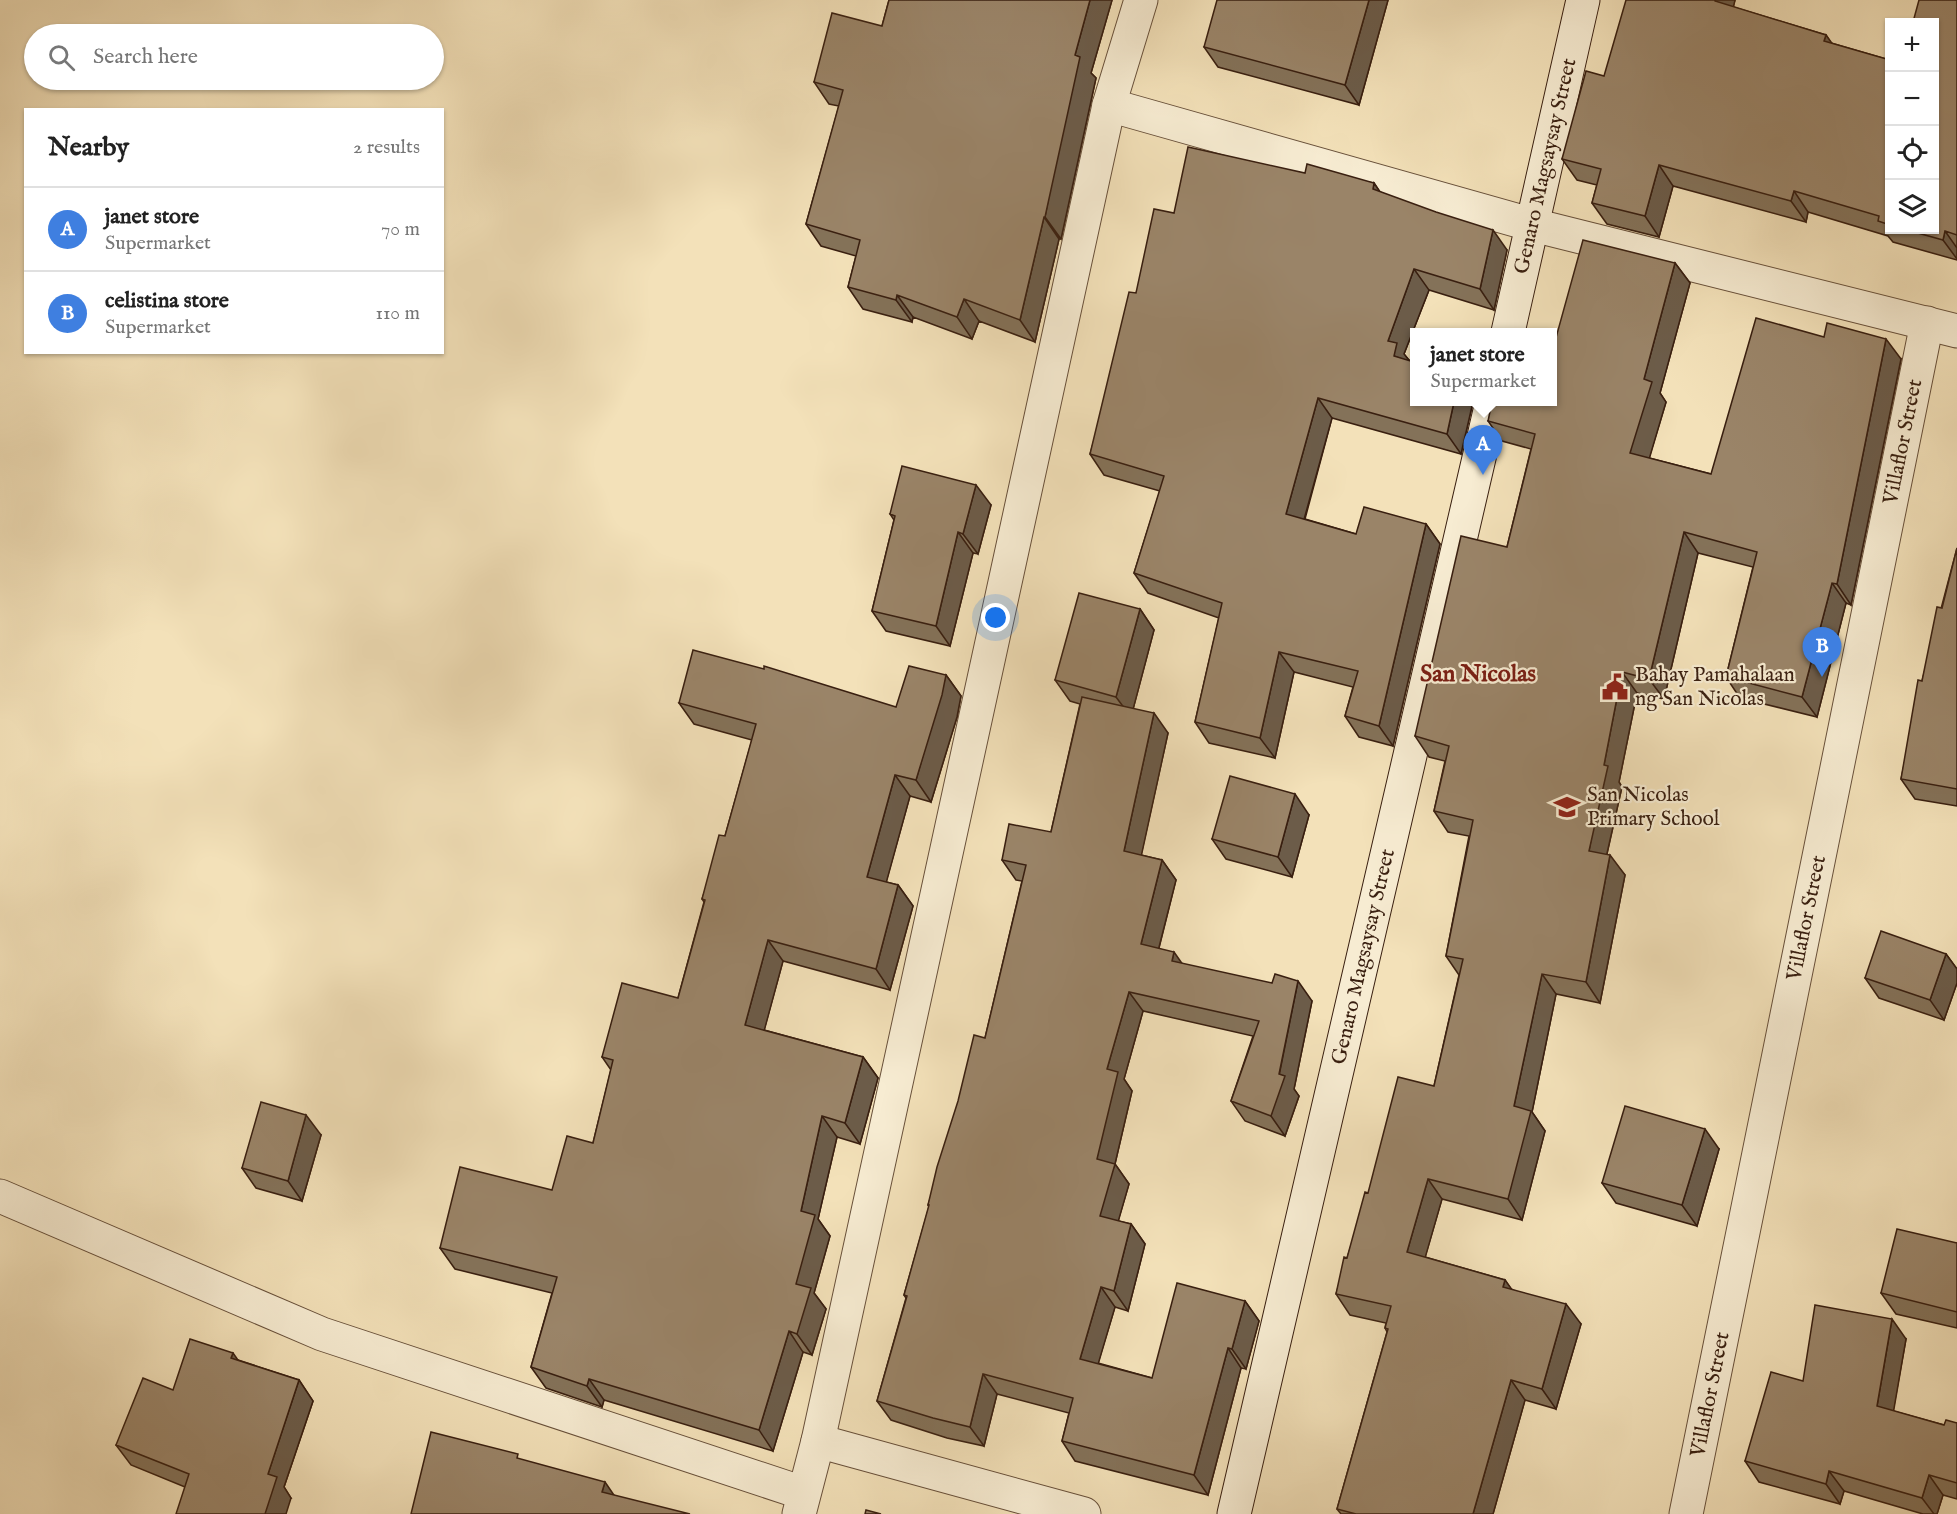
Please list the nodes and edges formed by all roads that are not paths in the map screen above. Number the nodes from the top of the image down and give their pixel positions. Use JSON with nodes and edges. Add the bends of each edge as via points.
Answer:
{"nodes":[{"id":1,"x":1141,"y":0,"type":"edge"},
{"id":2,"x":1582,"y":0,"type":"edge"},
{"id":3,"x":1109,"y":105,"type":"junction"},
{"id":4,"x":1533,"y":225,"type":"junction"},
{"id":5,"x":1942,"y":327,"type":"edge"},
{"id":6,"x":1509,"y":328,"type":"edge"},
{"id":7,"x":1491,"y":406,"type":"edge"},
{"id":8,"x":0,"y":1196,"type":"edge"},
{"id":9,"x":818,"y":1441,"type":"junction"},
{"id":10,"x":801,"y":1503,"type":"edge"},
{"id":11,"x":1084,"y":1514,"type":"edge"},
{"id":12,"x":1234,"y":1514,"type":"edge"},
{"id":13,"x":1686,"y":1514,"type":"edge"}],
"edges":[{"from":1,"to":3,"type":"street"},
{"from":2,"to":4,"type":"street","name":"Genaro Magsaysay Street"},
{"from":3,"to":4,"type":"street"},
{"from":3,"to":9,"type":"street"},
{"from":4,"to":5,"type":"street"},
{"from":4,"to":6,"type":"street","name":"Genaro Magsaysay Street"},
{"from":5,"to":13,"type":"street","name":"Villaflor Street"},
{"from":7,"to":12,"type":"street","name":"Genaro Magsaysay Street"},
{"from":8,"to":10,"type":"street","via":[[322,1334]]},
{"from":9,"to":10,"type":"street"},
{"from":9,"to":11,"type":"street"}]}
